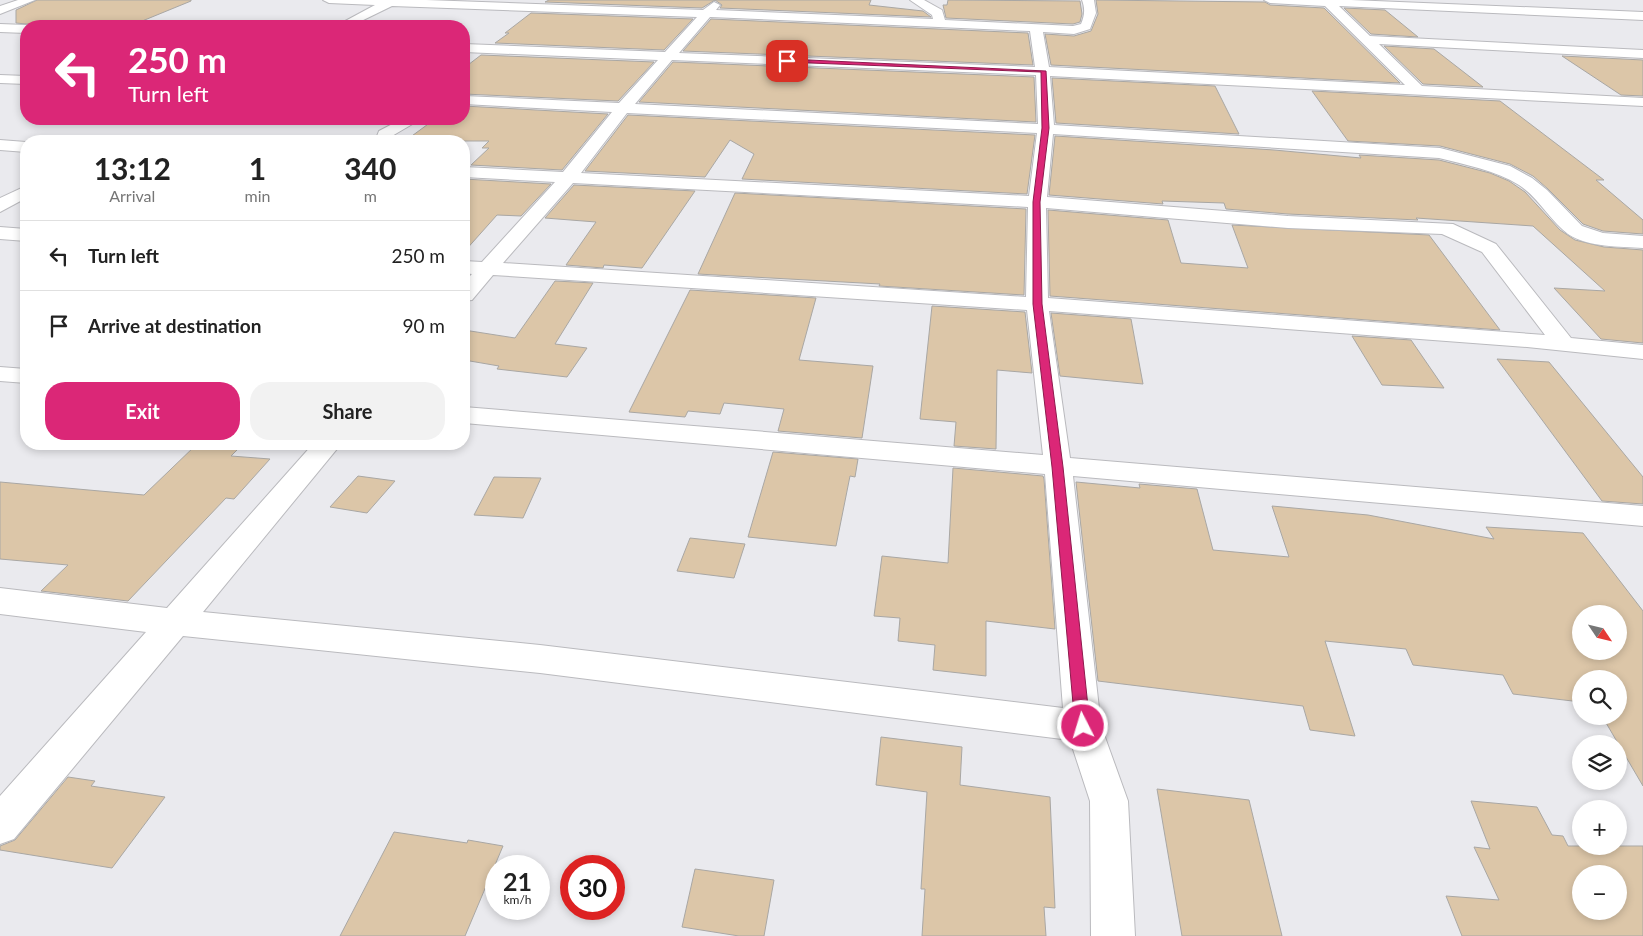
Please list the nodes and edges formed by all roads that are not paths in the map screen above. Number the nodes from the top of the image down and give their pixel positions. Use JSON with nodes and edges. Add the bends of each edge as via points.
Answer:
{"nodes":[{"id":1,"x":28,"y":0,"type":"edge"},
{"id":2,"x":329,"y":0,"type":"edge"},
{"id":3,"x":717,"y":0,"type":"edge"},
{"id":4,"x":916,"y":0,"type":"edge"},
{"id":5,"x":1088,"y":0,"type":"edge"},
{"id":6,"x":1270,"y":0,"type":"edge"},
{"id":7,"x":391,"y":1,"type":"edge"},
{"id":8,"x":1327,"y":1,"type":"edge"},
{"id":9,"x":0,"y":10,"type":"edge"},
{"id":10,"x":706,"y":14,"type":"junction"},
{"id":11,"x":1643,"y":16,"type":"edge"},
{"id":12,"x":354,"y":20,"type":"edge"},
{"id":13,"x":939,"y":23,"type":"junction"},
{"id":14,"x":0,"y":28,"type":"edge"},
{"id":15,"x":1036,"y":28,"type":"junction"},
{"id":16,"x":20,"y":29,"type":"edge"},
{"id":17,"x":1368,"y":40,"type":"junction"},
{"id":18,"x":470,"y":48,"type":"edge"},
{"id":19,"x":1643,"y":54,"type":"edge"},
{"id":20,"x":669,"y":56,"type":"junction"},
{"id":21,"x":1044,"y":71,"type":"junction"},
{"id":22,"x":0,"y":79,"type":"edge"},
{"id":23,"x":20,"y":80,"type":"edge"},
{"id":24,"x":1418,"y":90,"type":"junction"},
{"id":25,"x":470,"y":100,"type":"edge"},
{"id":26,"x":1643,"y":102,"type":"edge"},
{"id":27,"x":622,"y":109,"type":"junction"},
{"id":28,"x":402,"y":125,"type":"edge"},
{"id":29,"x":1046,"y":128,"type":"junction"},
{"id":30,"x":385,"y":135,"type":"edge"},
{"id":31,"x":0,"y":145,"type":"edge"},
{"id":32,"x":20,"y":147,"type":"edge"},
{"id":33,"x":470,"y":172,"type":"edge"},
{"id":34,"x":567,"y":179,"type":"junction"},
{"id":35,"x":20,"y":194,"type":"edge"},
{"id":36,"x":1036,"y":202,"type":"junction"},
{"id":37,"x":0,"y":206,"type":"edge"},
{"id":38,"x":0,"y":233,"type":"edge"},
{"id":39,"x":20,"y":235,"type":"edge"},
{"id":40,"x":1643,"y":242,"type":"edge"},
{"id":41,"x":470,"y":267,"type":"edge"},
{"id":42,"x":489,"y":268,"type":"junction"},
{"id":43,"x":470,"y":289,"type":"edge"},
{"id":44,"x":1037,"y":304,"type":"junction"},
{"id":45,"x":1564,"y":344,"type":"junction"},
{"id":46,"x":1643,"y":352,"type":"edge"},
{"id":47,"x":0,"y":374,"type":"edge"},
{"id":48,"x":20,"y":376,"type":"edge"},
{"id":49,"x":470,"y":416,"type":"edge"},
{"id":50,"x":323,"y":450,"type":"edge"},
{"id":51,"x":1058,"y":467,"type":"junction"},
{"id":52,"x":1643,"y":516,"type":"edge"},
{"id":53,"x":0,"y":601,"type":"edge"},
{"id":54,"x":174,"y":622,"type":"junction"},
{"id":55,"x":1083,"y":726,"type":"junction"},
{"id":56,"x":0,"y":825,"type":"edge"},
{"id":57,"x":1114,"y":936,"type":"edge"}],
"edges":[{"from":1,"to":9,"type":"street"},
{"from":2,"to":7,"type":"street"},
{"from":3,"to":10,"type":"street"},
{"from":4,"to":13,"type":"street","via":[[938,12]]},
{"from":5,"to":15,"type":"street","via":[[1089,20],[1086,26],[1074,30]]},
{"from":6,"to":8,"type":"street"},
{"from":7,"to":10,"type":"street"},
{"from":7,"to":12,"type":"street"},
{"from":8,"to":11,"type":"street"},
{"from":8,"to":17,"type":"street"},
{"from":10,"to":13,"type":"street"},
{"from":10,"to":20,"type":"street"},
{"from":13,"to":15,"type":"street"},
{"from":14,"to":16,"type":"street"},
{"from":15,"to":21,"type":"street"},
{"from":17,"to":19,"type":"street"},
{"from":17,"to":24,"type":"street"},
{"from":18,"to":20,"type":"street"},
{"from":20,"to":21,"type":"street"},
{"from":20,"to":27,"type":"street"},
{"from":21,"to":24,"type":"street"},
{"from":21,"to":29,"type":"street"},
{"from":22,"to":23,"type":"street"},
{"from":24,"to":26,"type":"street"},
{"from":25,"to":27,"type":"street"},
{"from":27,"to":29,"type":"street"},
{"from":27,"to":34,"type":"street"},
{"from":28,"to":30,"type":"street"},
{"from":29,"to":36,"type":"street"},
{"from":29,"to":40,"type":"street","via":[[1440,153],[1504,170],[1526,182],[1575,230],[1600,239]]},
{"from":31,"to":32,"type":"street"},
{"from":33,"to":34,"type":"street"},
{"from":34,"to":36,"type":"street"},
{"from":34,"to":42,"type":"street"},
{"from":35,"to":37,"type":"street"},
{"from":36,"to":44,"type":"street"},
{"from":36,"to":45,"type":"street","via":[[1288,222],[1446,228],[1489,248]]},
{"from":38,"to":39,"type":"street"},
{"from":41,"to":42,"type":"street"},
{"from":42,"to":43,"type":"street"},
{"from":42,"to":44,"type":"street"},
{"from":44,"to":45,"type":"street"},
{"from":44,"to":51,"type":"street"},
{"from":45,"to":46,"type":"street"},
{"from":47,"to":48,"type":"street"},
{"from":49,"to":51,"type":"street"},
{"from":50,"to":54,"type":"street"},
{"from":51,"to":52,"type":"street"},
{"from":51,"to":55,"type":"street"},
{"from":53,"to":54,"type":"street"},
{"from":54,"to":55,"type":"street","via":[[540,659]]},
{"from":54,"to":56,"type":"street"},
{"from":55,"to":57,"type":"street","via":[[1109,801]]}]}
